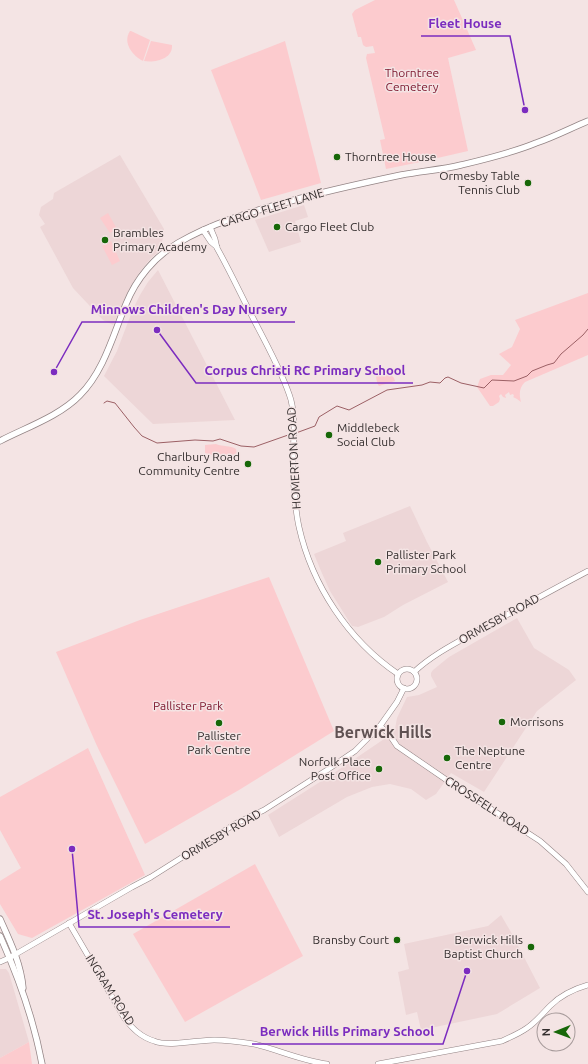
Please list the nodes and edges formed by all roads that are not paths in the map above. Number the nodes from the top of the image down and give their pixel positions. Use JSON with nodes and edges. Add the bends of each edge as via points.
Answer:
{"nodes":[{"id":1,"x":588,"y":121,"type":"edge"},
{"id":2,"x":210,"y":227,"type":"junction"},
{"id":3,"x":203,"y":230,"type":"junction"},
{"id":4,"x":218,"y":248,"type":"junction"},
{"id":5,"x":0,"y":441,"type":"edge"},
{"id":6,"x":588,"y":571,"type":"edge"},
{"id":7,"x":414,"y":672,"type":"junction"},
{"id":8,"x":398,"y":674,"type":"junction"},
{"id":9,"x":404,"y":688,"type":"junction"},
{"id":10,"x":380,"y":726,"type":"junction"},
{"id":11,"x":588,"y":892,"type":"edge"},
{"id":12,"x":0,"y":919,"type":"edge"},
{"id":13,"x":69,"y":923,"type":"junction"},
{"id":14,"x":0,"y":936,"type":"edge"},
{"id":15,"x":15,"y":955,"type":"junction"},
{"id":16,"x":9,"y":958,"type":"junction"},
{"id":17,"x":0,"y":962,"type":"edge"},
{"id":18,"x":588,"y":985,"type":"edge"},
{"id":19,"x":23,"y":994,"type":"junction"},
{"id":20,"x":42,"y":1064,"type":"edge"},
{"id":21,"x":327,"y":1064,"type":"edge"},
{"id":22,"x":378,"y":1064,"type":"edge"}],
"edges":[{"from":1,"to":2,"type":"main road","name":"CARGO FLEET LANE","via":[[536,143],[487,159],[320,193],[262,208]]},
{"from":2,"to":3,"type":"main road","name":"CARGO FLEET LANE"},
{"from":2,"to":4,"type":"street","name":"HOMERTON ROAD"},
{"from":3,"to":4,"type":"street","name":"HOMERTON ROAD"},
{"from":3,"to":5,"type":"main road","name":"CARGO FLEET LANE","via":[[170,248],[143,275],[126,303],[112,344],[80,396],[62,410]]},
{"from":4,"to":8,"type":"street","name":"HOMERTON ROAD","via":[[285,383],[291,401],[294,421],[293,472],[296,507],[311,567],[334,609],[354,635],[366,649]]},
{"from":6,"to":7,"type":"street","name":"ORMESBY ROAD","via":[[447,648]]},
{"from":7,"to":8,"type":"street","via":[[404,669]]},
{"from":7,"to":9,"type":"street","via":[[416,683],[411,688]]},
{"from":8,"to":9,"type":"street","via":[[398,683]]},
{"from":9,"to":10,"type":"street","name":"ORMESBY ROAD"},
{"from":10,"to":11,"type":"street","name":"CROSSFELL ROAD","via":[[397,746],[540,841],[566,864]]},
{"from":10,"to":13,"type":"street","name":"ORMESBY ROAD","via":[[355,751],[264,810],[235,824],[151,877]]},
{"from":12,"to":15,"type":"main road"},
{"from":13,"to":15,"type":"street","name":"ORMESBY ROAD"},
{"from":13,"to":21,"type":"street","name":"INGRAM ROAD","via":[[125,1019],[144,1037],[155,1042],[167,1043],[234,1041]]},
{"from":14,"to":16,"type":"main road"},
{"from":15,"to":16,"type":"street","name":"ORMESBY ROAD"},
{"from":15,"to":19,"type":"main road","via":[[22,978]]},
{"from":16,"to":17,"type":"street","name":"ORMESBY ROAD"},
{"from":16,"to":19,"type":"main road"},
{"from":18,"to":22,"type":"street","via":[[563,996],[529,1027],[502,1041]]},
{"from":19,"to":20,"type":"main road"}]}
